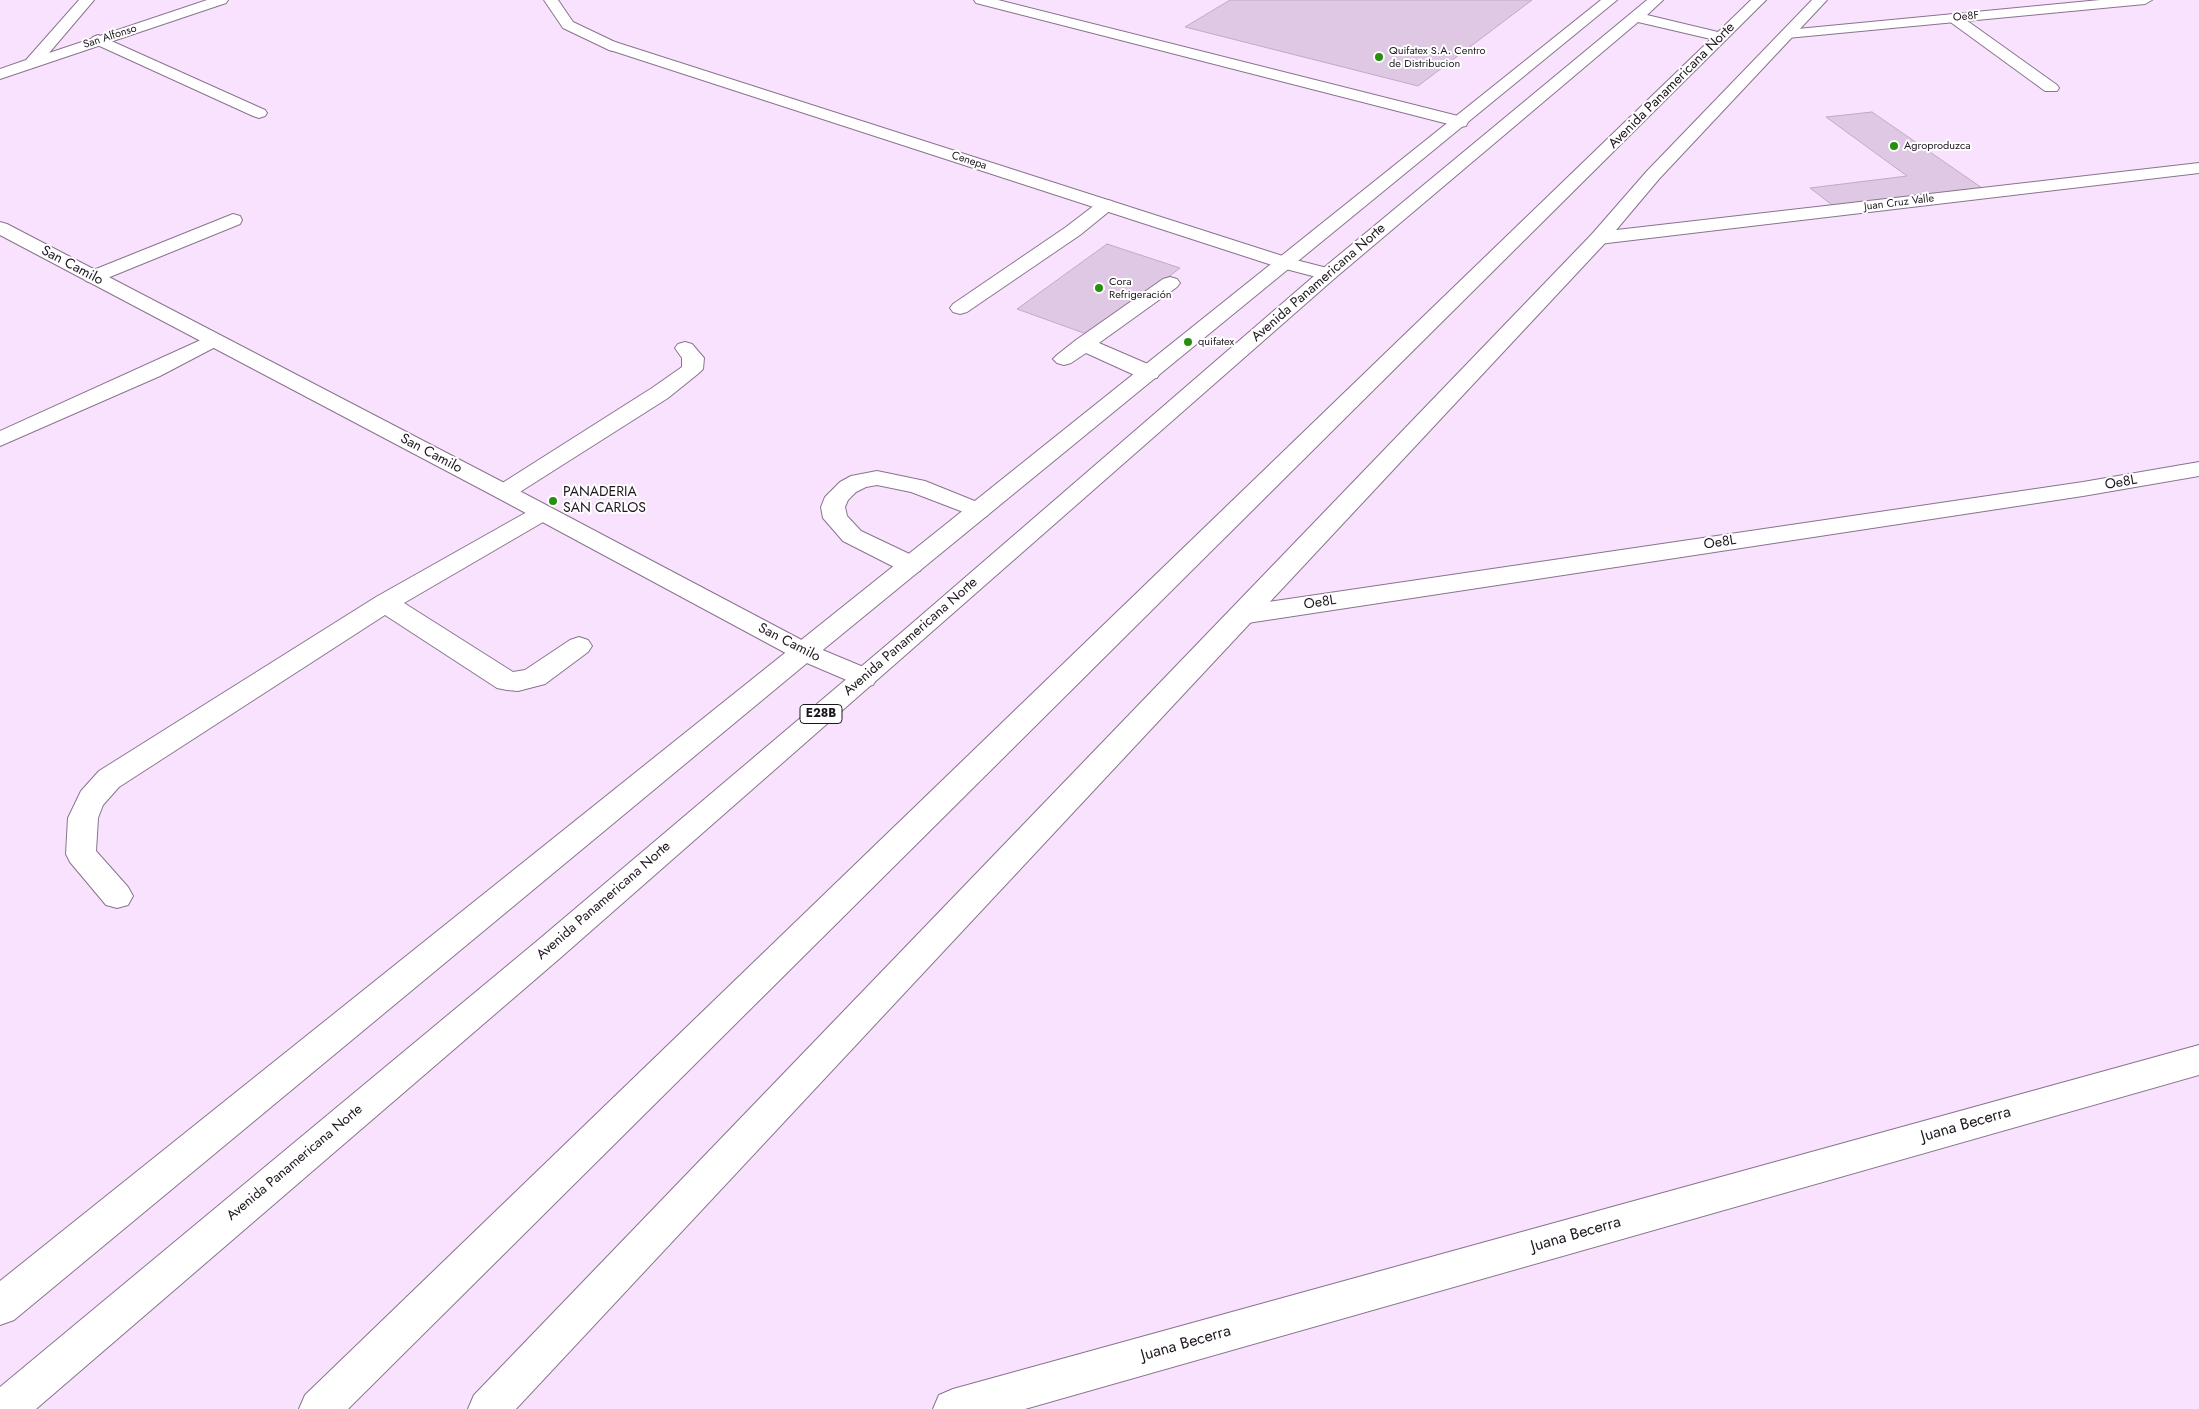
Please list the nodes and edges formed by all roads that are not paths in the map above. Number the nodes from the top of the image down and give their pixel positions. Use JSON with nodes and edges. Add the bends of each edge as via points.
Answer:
{"nodes":[{"id":1,"x":87,"y":0,"type":"edge"},
{"id":2,"x":221,"y":0,"type":"edge"},
{"id":3,"x":550,"y":0,"type":"edge"},
{"id":4,"x":981,"y":0,"type":"edge"},
{"id":5,"x":1610,"y":0,"type":"edge"},
{"id":6,"x":1656,"y":0,"type":"edge"},
{"id":7,"x":1760,"y":0,"type":"edge"},
{"id":8,"x":1820,"y":0,"type":"edge"},
{"id":9,"x":2145,"y":0,"type":"edge"},
{"id":10,"x":1635,"y":17,"type":"junction"},
{"id":11,"x":1954,"y":18,"type":"junction"},
{"id":12,"x":1788,"y":34,"type":"junction"},
{"id":13,"x":1722,"y":37,"type":"junction"},
{"id":14,"x":98,"y":40,"type":"junction"},
{"id":15,"x":32,"y":62,"type":"junction"},
{"id":16,"x":0,"y":74,"type":"edge"},
{"id":17,"x":2051,"y":88,"type":"dead end"},
{"id":18,"x":259,"y":113,"type":"dead end"},
{"id":19,"x":1460,"y":122,"type":"junction"},
{"id":20,"x":2199,"y":168,"type":"edge"},
{"id":21,"x":1106,"y":205,"type":"junction"},
{"id":22,"x":233,"y":220,"type":"dead end"},
{"id":23,"x":0,"y":228,"type":"edge"},
{"id":24,"x":1599,"y":238,"type":"junction"},
{"id":25,"x":1285,"y":263,"type":"junction"},
{"id":26,"x":1328,"y":274,"type":"junction"},
{"id":27,"x":93,"y":276,"type":"junction"},
{"id":28,"x":1170,"y":284,"type":"dead end"},
{"id":29,"x":960,"y":308,"type":"dead end"},
{"id":30,"x":214,"y":340,"type":"junction"},
{"id":31,"x":1083,"y":344,"type":"junction"},
{"id":32,"x":684,"y":348,"type":"dead end"},
{"id":33,"x":1064,"y":359,"type":"dead end"},
{"id":34,"x":1149,"y":373,"type":"junction"},
{"id":35,"x":0,"y":439,"type":"edge"},
{"id":36,"x":2199,"y":470,"type":"edge"},
{"id":37,"x":504,"y":492,"type":"junction"},
{"id":38,"x":978,"y":512,"type":"junction"},
{"id":39,"x":542,"y":513,"type":"junction"},
{"id":40,"x":911,"y":565,"type":"junction"},
{"id":41,"x":385,"y":603,"type":"junction"},
{"id":42,"x":1241,"y":615,"type":"junction"},
{"id":43,"x":579,"y":646,"type":"dead end"},
{"id":44,"x":804,"y":652,"type":"junction"},
{"id":45,"x":863,"y":678,"type":"junction"},
{"id":46,"x":117,"y":896,"type":"dead end"},
{"id":47,"x":2199,"y":1060,"type":"edge"},
{"id":48,"x":0,"y":1306,"type":"edge"},
{"id":49,"x":5,"y":1409,"type":"edge"},
{"id":50,"x":319,"y":1409,"type":"edge"},
{"id":51,"x":488,"y":1409,"type":"edge"},
{"id":52,"x":953,"y":1409,"type":"edge"}],
"edges":[{"from":1,"to":15,"type":"main road"},
{"from":2,"to":14,"type":"main road","name":"San Alfonso"},
{"from":3,"to":21,"type":"main road","name":"Cenepa","via":[[568,25],[612,46]]},
{"from":4,"to":19,"type":"main road"},
{"from":5,"to":19,"type":"main road"},
{"from":6,"to":10,"type":"main road","name":"Avenida Panamericana Norte","number":"E28B"},
{"from":7,"to":13,"type":"main road","name":"Avenida Panamericana Norte"},
{"from":8,"to":12,"type":"main road"},
{"from":9,"to":11,"type":"main road","name":"Oe8F"},
{"from":10,"to":13,"type":"main road"},
{"from":10,"to":26,"type":"main road","name":"Avenida Panamericana Norte","number":"E28B"},
{"from":11,"to":12,"type":"main road","name":"Oe8F"},
{"from":11,"to":17,"type":"main road"},
{"from":12,"to":24,"type":"main road","via":[[1653,174]]},
{"from":13,"to":50,"type":"main road","name":"Avenida Panamericana Norte"},
{"from":14,"to":15,"type":"main road","name":"San Alfonso"},
{"from":14,"to":18,"type":"main road"},
{"from":15,"to":16,"type":"main road","name":"San Alfonso"},
{"from":19,"to":25,"type":"main road"},
{"from":20,"to":24,"type":"main road","name":"Juan Cruz Valle"},
{"from":21,"to":25,"type":"main road","name":"Cenepa"},
{"from":21,"to":29,"type":"main road"},
{"from":22,"to":27,"type":"main road"},
{"from":23,"to":27,"type":"main road","name":"San Camilo"},
{"from":24,"to":42,"type":"main road"},
{"from":25,"to":26,"type":"main road","name":"Cenepa"},
{"from":25,"to":34,"type":"main road"},
{"from":26,"to":45,"type":"main road","name":"Avenida Panamericana Norte","number":"E28B"},
{"from":27,"to":30,"type":"main road","name":"San Camilo"},
{"from":28,"to":31,"type":"main road"},
{"from":30,"to":35,"type":"main road"},
{"from":30,"to":37,"type":"main road","name":"San Camilo"},
{"from":31,"to":33,"type":"main road"},
{"from":31,"to":34,"type":"main road"},
{"from":32,"to":37,"type":"main road","via":[[693,358],[692,369],[660,393]]},
{"from":34,"to":38,"type":"main road"},
{"from":36,"to":42,"type":"main road","name":"Oe8L"},
{"from":37,"to":39,"type":"main road","name":"San Camilo"},
{"from":38,"to":40,"type":"main road"},
{"from":38,"to":40,"type":"main road","via":[[917,486],[877,478],[859,481],[837,497],[833,507],[835,518],[852,536]]},
{"from":39,"to":41,"type":"main road"},
{"from":39,"to":44,"type":"main road","name":"San Camilo"},
{"from":40,"to":44,"type":"main road"},
{"from":41,"to":43,"type":"main road","via":[[507,681],[518,682],[535,676]]},
{"from":41,"to":46,"type":"main road","via":[[110,779],[91,799],[83,818],[81,854]]},
{"from":42,"to":51,"type":"main road"},
{"from":44,"to":45,"type":"main road","name":"San Camilo"},
{"from":44,"to":48,"type":"main road"},
{"from":45,"to":49,"type":"main road","name":"Avenida Panamericana Norte","number":"E28B","via":[[548,950]]},
{"from":47,"to":52,"type":"main road","name":"Juana Becerra"}]}
